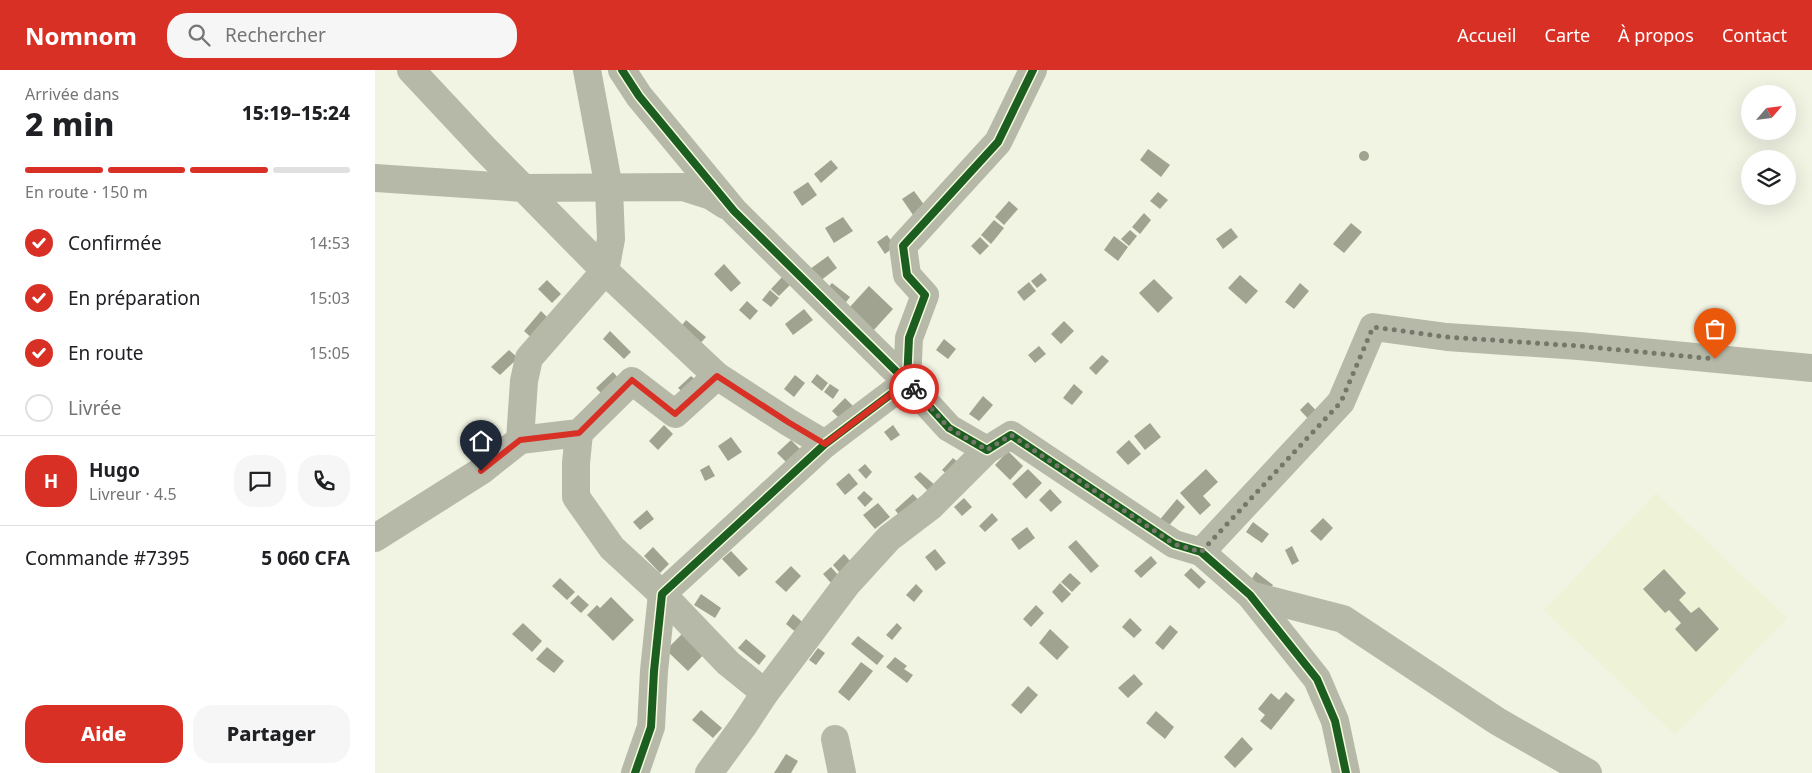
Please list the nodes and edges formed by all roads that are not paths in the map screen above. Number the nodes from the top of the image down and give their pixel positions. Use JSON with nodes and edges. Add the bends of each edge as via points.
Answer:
{"nodes":[{"id":1,"x":411,"y":70,"type":"edge"},
{"id":2,"x":587,"y":70,"type":"edge"},
{"id":3,"x":621,"y":70,"type":"edge"},
{"id":4,"x":1033,"y":70,"type":"edge"},
{"id":5,"x":375,"y":178,"type":"edge"},
{"id":6,"x":524,"y":188,"type":"junction"},
{"id":7,"x":609,"y":188,"type":"junction"},
{"id":8,"x":734,"y":211,"type":"junction"},
{"id":9,"x":605,"y":271,"type":"junction"},
{"id":10,"x":1812,"y":368,"type":"edge"},
{"id":11,"x":717,"y":376,"type":"junction"},
{"id":12,"x":907,"y":382,"type":"junction"},
{"id":13,"x":579,"y":433,"type":"junction"},
{"id":14,"x":520,"y":440,"type":"junction"},
{"id":15,"x":825,"y":444,"type":"junction"},
{"id":16,"x":987,"y":450,"type":"junction"},
{"id":17,"x":375,"y":538,"type":"edge"},
{"id":18,"x":1201,"y":552,"type":"junction"},
{"id":19,"x":662,"y":594,"type":"junction"},
{"id":20,"x":1250,"y":595,"type":"junction"},
{"id":21,"x":765,"y":693,"type":"junction"},
{"id":22,"x":835,"y":739,"type":"dead end"},
{"id":23,"x":635,"y":773,"type":"edge"},
{"id":24,"x":709,"y":773,"type":"edge"},
{"id":25,"x":843,"y":773,"type":"edge"},
{"id":26,"x":1346,"y":773,"type":"edge"},
{"id":27,"x":1588,"y":773,"type":"edge"}],
"edges":[{"from":1,"to":6,"type":"street"},
{"from":2,"to":7,"type":"street"},
{"from":3,"to":8,"type":"street"},
{"from":4,"to":12,"type":"street","via":[[998,142],[903,246],[907,275],[925,295],[909,338]]},
{"from":5,"to":6,"type":"street"},
{"from":6,"to":7,"type":"street"},
{"from":6,"to":9,"type":"street"},
{"from":7,"to":8,"type":"street","via":[[683,187],[711,196]]},
{"from":7,"to":9,"type":"street","via":[[611,239]]},
{"from":8,"to":12,"type":"street"},
{"from":9,"to":11,"type":"street"},
{"from":9,"to":14,"type":"street","via":[[529,358]]},
{"from":10,"to":18,"type":"street","via":[[1447,337],[1373,327],[1341,402]]},
{"from":11,"to":13,"type":"street","via":[[675,414],[632,380]]},
{"from":11,"to":15,"type":"street"},
{"from":12,"to":15,"type":"street"},
{"from":12,"to":16,"type":"street","via":[[949,428]]},
{"from":13,"to":14,"type":"street"},
{"from":13,"to":19,"type":"street","via":[[576,497],[612,548]]},
{"from":14,"to":17,"type":"street","via":[[481,471]]},
{"from":15,"to":19,"type":"street"},
{"from":16,"to":18,"type":"street","via":[[1011,435],[1174,544]]},
{"from":16,"to":21,"type":"street","via":[[931,506],[889,538],[847,584]]},
{"from":18,"to":20,"type":"street"},
{"from":19,"to":21,"type":"street","via":[[728,663]]},
{"from":19,"to":23,"type":"street","via":[[653,671],[651,727]]},
{"from":20,"to":26,"type":"street","via":[[1317,679],[1335,721]]},
{"from":20,"to":27,"type":"street","via":[[1343,618],[1497,721]]},
{"from":21,"to":24,"type":"street"},
{"from":22,"to":25,"type":"street"}]}
